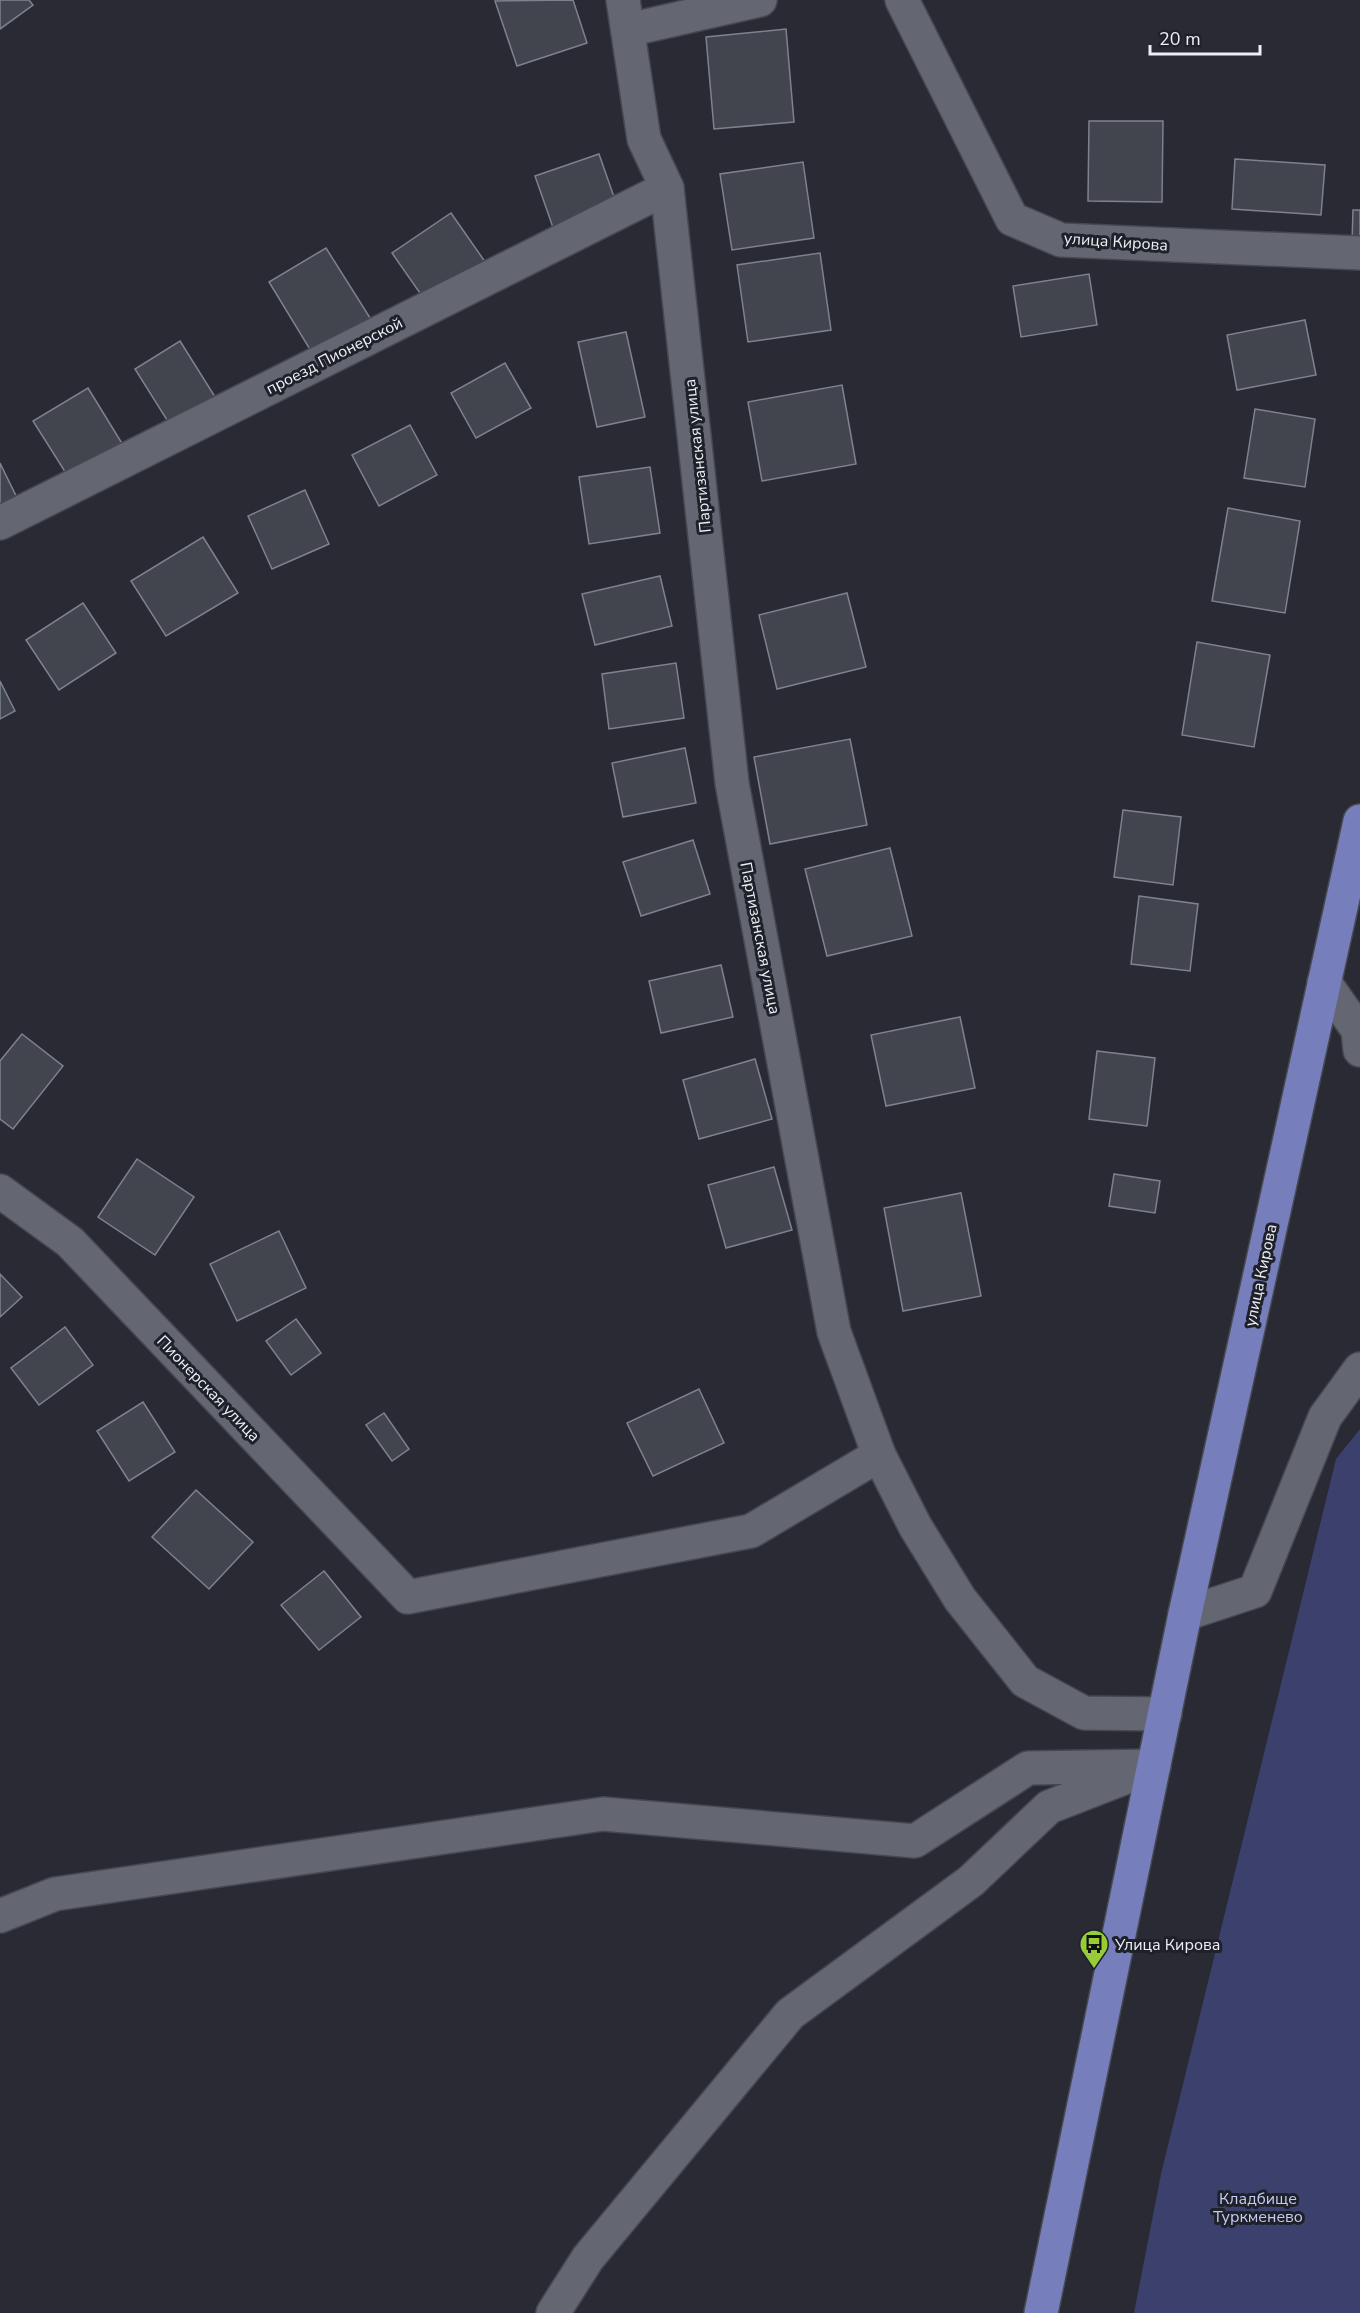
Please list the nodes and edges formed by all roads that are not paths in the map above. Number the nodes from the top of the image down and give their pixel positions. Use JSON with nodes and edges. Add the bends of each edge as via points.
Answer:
{"nodes":[{"id":1,"x":760,"y":0,"type":"edge"},
{"id":2,"x":902,"y":0,"type":"edge"},
{"id":3,"x":625,"y":15,"type":"edge"},
{"id":4,"x":667,"y":188,"type":"junction"},
{"id":5,"x":1360,"y":254,"type":"edge"},
{"id":6,"x":0,"y":523,"type":"edge"},
{"id":7,"x":1360,"y":821,"type":"edge"},
{"id":8,"x":1324,"y":982,"type":"junction"},
{"id":9,"x":1360,"y":1050,"type":"edge"},
{"id":10,"x":0,"y":1191,"type":"edge"},
{"id":11,"x":1360,"y":1369,"type":"edge"},
{"id":12,"x":879,"y":1455,"type":"junction"},
{"id":13,"x":1185,"y":1614,"type":"junction"},
{"id":14,"x":1163,"y":1722,"type":"junction"},
{"id":15,"x":1154,"y":1766,"type":"junction"},
{"id":16,"x":0,"y":1916,"type":"edge"},
{"id":17,"x":553,"y":2313,"type":"edge"},
{"id":18,"x":1041,"y":2313,"type":"edge"}],
"edges":[{"from":1,"to":3,"type":"street"},
{"from":2,"to":5,"type":"street","name":"улица Кирова","via":[[1012,219],[1061,240]]},
{"from":3,"to":4,"type":"street","name":"Партизанская улица","via":[[645,139]]},
{"from":4,"to":6,"type":"street","name":"проезд Пионерской"},
{"from":4,"to":12,"type":"street","name":"Партизанская улица","via":[[732,783],[834,1332]]},
{"from":7,"to":8,"type":"main road","name":"улица Кирова"},
{"from":8,"to":9,"type":"street","via":[[1358,1030]]},
{"from":8,"to":13,"type":"main road","name":"улица Кирова"},
{"from":10,"to":12,"type":"street","name":"Пионерская улица","via":[[70,1242],[408,1597],[752,1531]]},
{"from":11,"to":13,"type":"street","via":[[1325,1417],[1255,1591]]},
{"from":12,"to":14,"type":"street","name":"Партизанская улица","via":[[915,1526],[960,1599],[1025,1681],[1084,1713]]},
{"from":13,"to":14,"type":"main road","name":"улица Кирова"},
{"from":14,"to":15,"type":"main road","name":"улица Кирова"},
{"from":15,"to":16,"type":"street","via":[[1028,1768],[915,1841],[603,1814],[55,1894]]},
{"from":15,"to":17,"type":"street","via":[[1049,1807],[971,1881],[790,2014],[588,2258]]},
{"from":15,"to":18,"type":"main road","name":"улица Кирова"}]}
